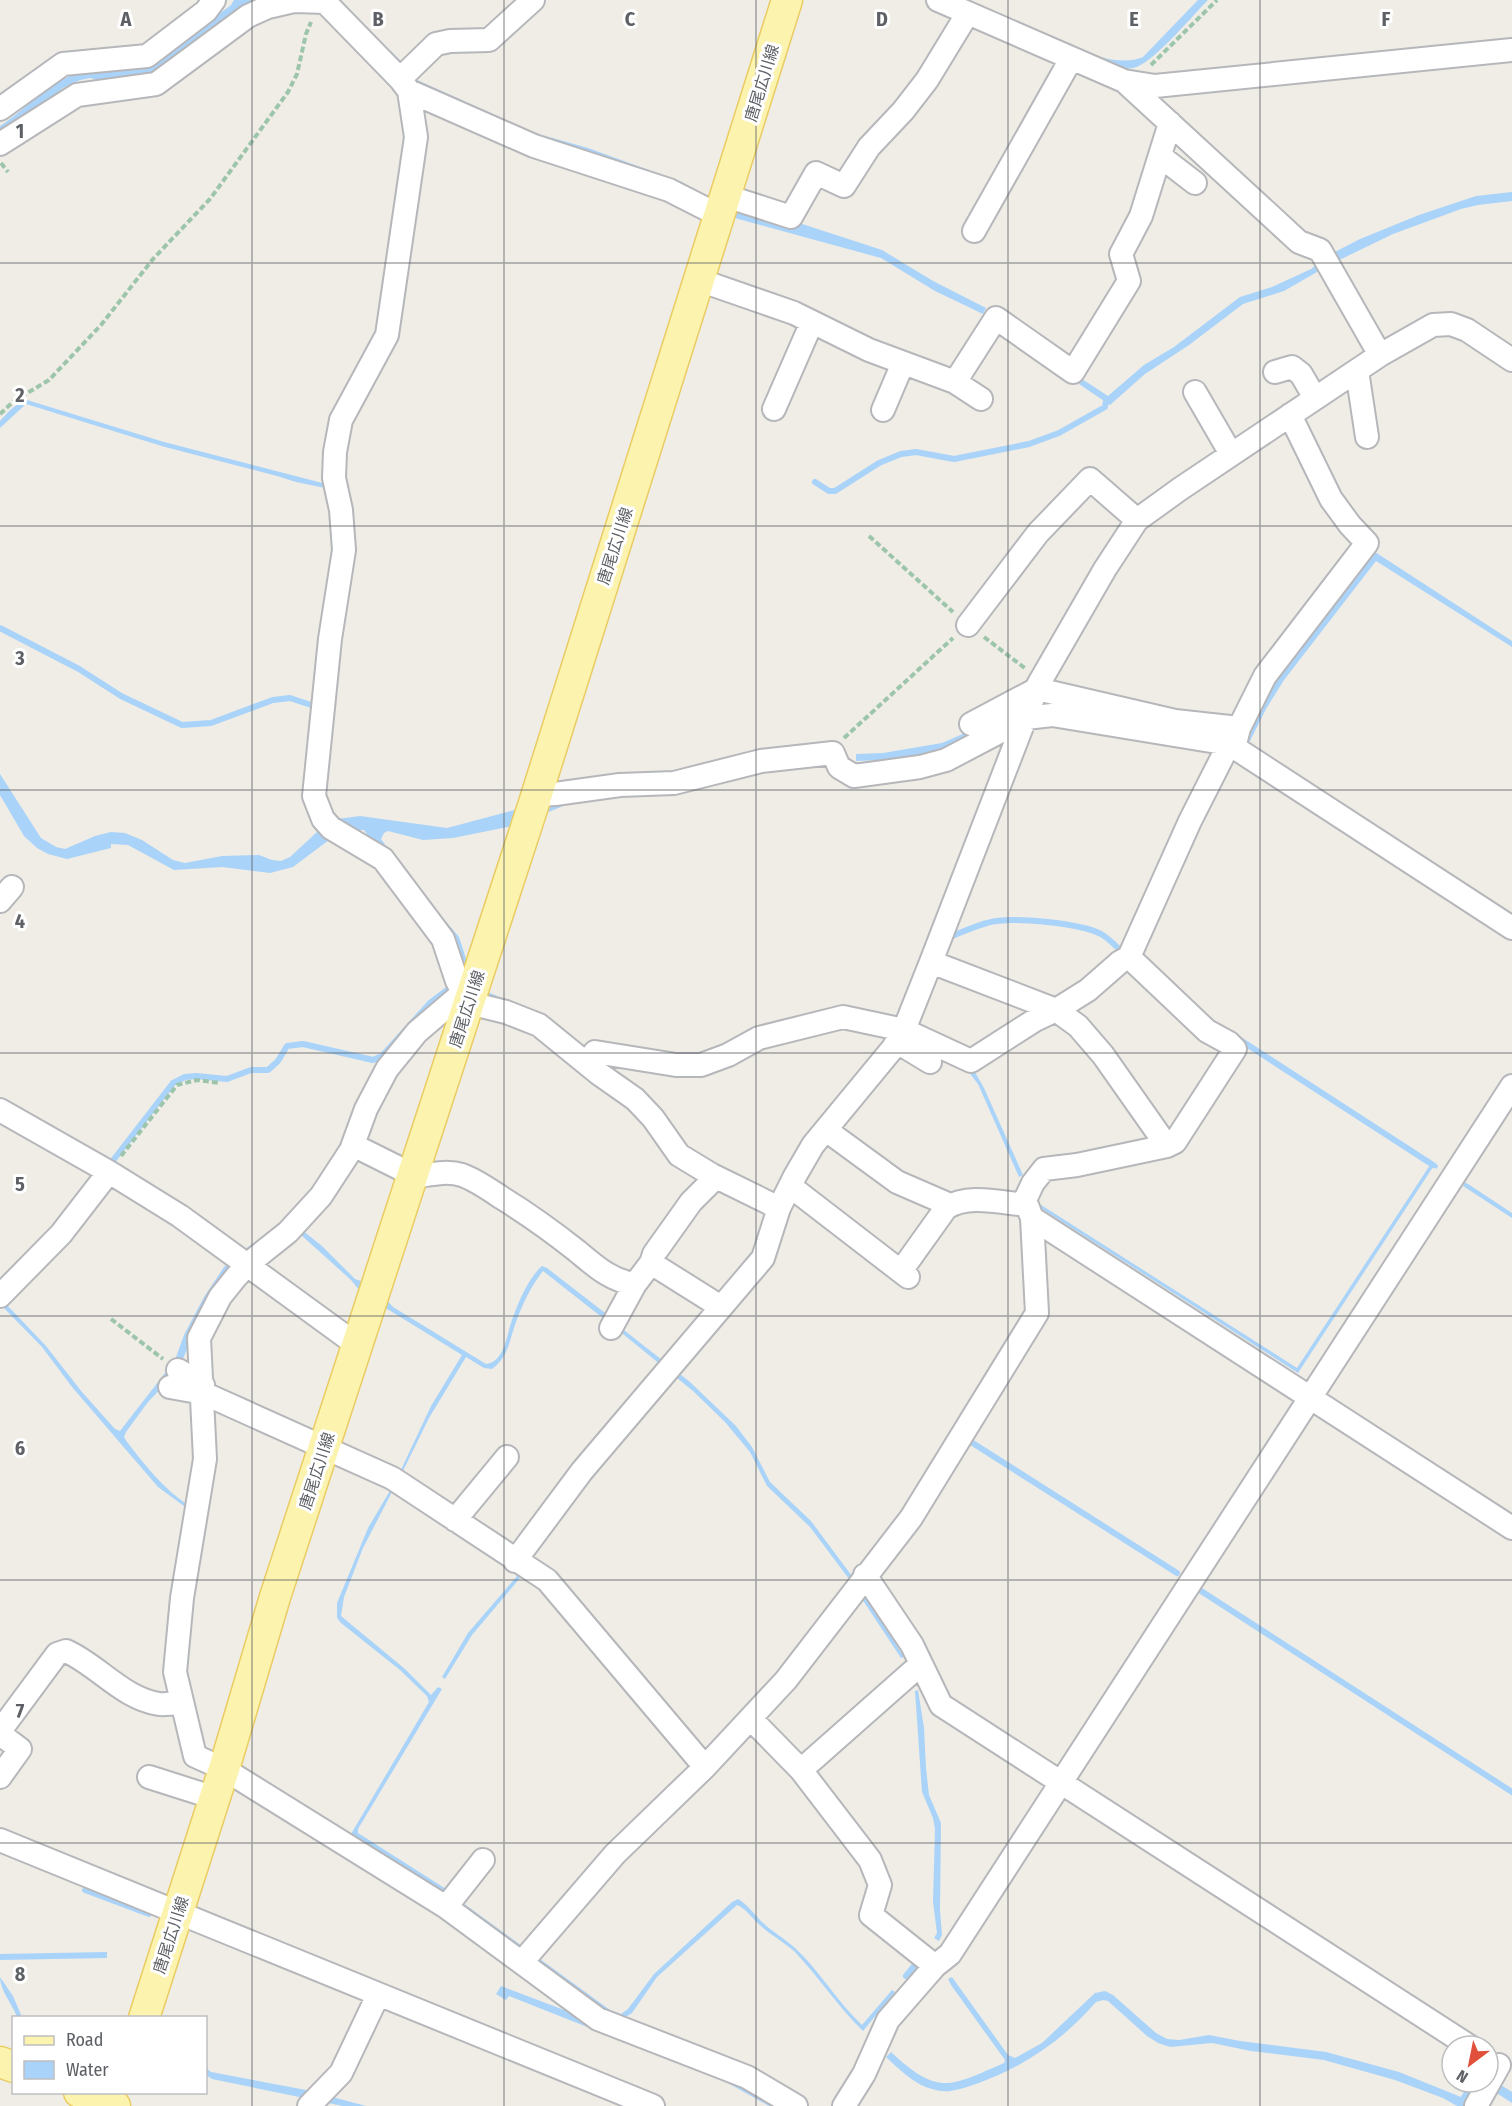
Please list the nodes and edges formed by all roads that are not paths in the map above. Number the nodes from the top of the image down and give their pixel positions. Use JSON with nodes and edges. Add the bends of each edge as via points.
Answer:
{"nodes":[{"id":1,"x":214,"y":0,"type":"edge"},
{"id":2,"x":533,"y":0,"type":"edge"},
{"id":3,"x":787,"y":0,"type":"edge"},
{"id":4,"x":940,"y":0,"type":"edge"},
{"id":5,"x":323,"y":1,"type":"edge"},
{"id":6,"x":963,"y":21,"type":"dead end"},
{"id":7,"x":1512,"y":50,"type":"edge"},
{"id":8,"x":152,"y":53,"type":"junction"},
{"id":9,"x":1071,"y":59,"type":"junction"},
{"id":10,"x":169,"y":74,"type":"junction"},
{"id":11,"x":1129,"y":81,"type":"junction"},
{"id":12,"x":405,"y":85,"type":"junction"},
{"id":13,"x":0,"y":109,"type":"edge"},
{"id":14,"x":1170,"y":123,"type":"junction"},
{"id":15,"x":0,"y":144,"type":"edge"},
{"id":16,"x":1160,"y":156,"type":"junction"},
{"id":17,"x":1195,"y":183,"type":"dead end"},
{"id":18,"x":723,"y":206,"type":"junction"},
{"id":19,"x":974,"y":231,"type":"dead end"},
{"id":20,"x":699,"y":280,"type":"junction"},
{"id":21,"x":812,"y":322,"type":"junction"},
{"id":22,"x":1380,"y":355,"type":"junction"},
{"id":23,"x":1512,"y":360,"type":"edge"},
{"id":24,"x":903,"y":363,"type":"junction"},
{"id":25,"x":1357,"y":370,"type":"junction"},
{"id":26,"x":1275,"y":372,"type":"dead end"},
{"id":27,"x":955,"y":382,"type":"junction"},
{"id":28,"x":1196,"y":392,"type":"dead end"},
{"id":29,"x":1316,"y":398,"type":"junction"},
{"id":30,"x":981,"y":399,"type":"dead end"},
{"id":31,"x":774,"y":409,"type":"dead end"},
{"id":32,"x":883,"y":410,"type":"dead end"},
{"id":33,"x":1290,"y":416,"type":"junction"},
{"id":34,"x":1367,"y":437,"type":"dead end"},
{"id":35,"x":1232,"y":454,"type":"junction"},
{"id":36,"x":1137,"y":520,"type":"junction"},
{"id":37,"x":968,"y":625,"type":"road end"},
{"id":38,"x":1037,"y":688,"type":"junction"},
{"id":39,"x":1026,"y":718,"type":"junction"},
{"id":40,"x":971,"y":724,"type":"dead end"},
{"id":41,"x":1234,"y":740,"type":"junction"},
{"id":42,"x":533,"y":807,"type":"junction"},
{"id":43,"x":1512,"y":928,"type":"edge"},
{"id":44,"x":1129,"y":957,"type":"junction"},
{"id":45,"x":931,"y":962,"type":"junction"},
{"id":46,"x":471,"y":993,"type":"junction"},
{"id":47,"x":1056,"y":1010,"type":"junction"},
{"id":48,"x":900,"y":1036,"type":"junction"},
{"id":49,"x":930,"y":1062,"type":"dead end"},
{"id":50,"x":586,"y":1063,"type":"junction"},
{"id":51,"x":1512,"y":1086,"type":"edge"},
{"id":52,"x":0,"y":1110,"type":"edge"},
{"id":53,"x":826,"y":1130,"type":"junction"},
{"id":54,"x":353,"y":1145,"type":"junction"},
{"id":55,"x":1167,"y":1146,"type":"junction"},
{"id":56,"x":109,"y":1172,"type":"junction"},
{"id":57,"x":412,"y":1176,"type":"junction"},
{"id":58,"x":716,"y":1177,"type":"junction"},
{"id":59,"x":790,"y":1186,"type":"junction"},
{"id":60,"x":950,"y":1205,"type":"junction"},
{"id":61,"x":779,"y":1208,"type":"junction"},
{"id":62,"x":1030,"y":1212,"type":"junction"},
{"id":63,"x":651,"y":1263,"type":"junction"},
{"id":64,"x":237,"y":1266,"type":"junction"},
{"id":65,"x":635,"y":1284,"type":"junction"},
{"id":66,"x":0,"y":1296,"type":"edge"},
{"id":67,"x":722,"y":1307,"type":"junction"},
{"id":68,"x":611,"y":1328,"type":"dead end"},
{"id":69,"x":357,"y":1345,"type":"junction"},
{"id":70,"x":172,"y":1373,"type":"road end"},
{"id":71,"x":203,"y":1389,"type":"junction"},
{"id":72,"x":1310,"y":1396,"type":"junction"},
{"id":73,"x":325,"y":1446,"type":"junction"},
{"id":74,"x":507,"y":1457,"type":"dead end"},
{"id":75,"x":455,"y":1520,"type":"junction"},
{"id":76,"x":1512,"y":1528,"type":"edge"},
{"id":77,"x":515,"y":1561,"type":"junction"},
{"id":78,"x":865,"y":1575,"type":"junction"},
{"id":79,"x":921,"y":1664,"type":"junction"},
{"id":80,"x":182,"y":1702,"type":"junction"},
{"id":81,"x":751,"y":1719,"type":"junction"},
{"id":82,"x":0,"y":1733,"type":"edge"},
{"id":83,"x":705,"y":1767,"type":"junction"},
{"id":84,"x":224,"y":1769,"type":"junction"},
{"id":85,"x":801,"y":1770,"type":"junction"},
{"id":86,"x":149,"y":1777,"type":"dead end"},
{"id":87,"x":0,"y":1778,"type":"edge"},
{"id":88,"x":1061,"y":1783,"type":"junction"},
{"id":89,"x":215,"y":1798,"type":"junction"},
{"id":90,"x":0,"y":1840,"type":"edge"},
{"id":91,"x":483,"y":1860,"type":"dead end"},
{"id":92,"x":446,"y":1907,"type":"junction"},
{"id":93,"x":178,"y":1914,"type":"junction"},
{"id":94,"x":522,"y":1962,"type":"junction"},
{"id":95,"x":935,"y":1965,"type":"junction"},
{"id":96,"x":378,"y":1995,"type":"junction"},
{"id":97,"x":145,"y":2016,"type":"edge"},
{"id":98,"x":1450,"y":2034,"type":"edge"},
{"id":99,"x":84,"y":2094,"type":"edge"},
{"id":100,"x":314,"y":2100,"type":"edge"},
{"id":101,"x":115,"y":2106,"type":"edge"},
{"id":102,"x":653,"y":2106,"type":"edge"},
{"id":103,"x":796,"y":2106,"type":"edge"},
{"id":104,"x":844,"y":2106,"type":"edge"}],
"edges":[{"from":1,"to":8,"type":"street","via":[[206,11]]},
{"from":2,"to":12,"type":"street","via":[[489,40],[436,44]]},
{"from":3,"to":18,"type":"main road","name":"唐尾広川線"},
{"from":4,"to":9,"type":"street"},
{"from":5,"to":10,"type":"street","via":[[294,1],[248,16]]},
{"from":5,"to":12,"type":"street"},
{"from":6,"to":18,"type":"street","via":[[927,80],[868,147],[844,186],[816,173],[791,217]]},
{"from":7,"to":11,"type":"street","via":[[1197,83],[1155,86]]},
{"from":8,"to":10,"type":"street"},
{"from":8,"to":13,"type":"street","via":[[63,64]]},
{"from":9,"to":11,"type":"street"},
{"from":9,"to":19,"type":"street"},
{"from":10,"to":15,"type":"street","via":[[156,84],[77,95]]},
{"from":11,"to":14,"type":"street"},
{"from":12,"to":18,"type":"street","via":[[534,146]]},
{"from":12,"to":46,"type":"street","via":[[416,137],[387,335],[341,420],[335,452],[334,478],[344,550],[330,639],[314,796],[323,819],[383,859],[443,939],[457,981]]},
{"from":14,"to":16,"type":"street"},
{"from":14,"to":22,"type":"street","via":[[1299,242],[1320,250]]},
{"from":16,"to":17,"type":"street"},
{"from":16,"to":27,"type":"street","via":[[1142,216],[1121,254],[1129,281],[1073,372],[996,318]]},
{"from":18,"to":20,"type":"main road","name":"唐尾広川線"},
{"from":20,"to":21,"type":"street"},
{"from":20,"to":42,"type":"main road","name":"唐尾広川線"},
{"from":21,"to":24,"type":"street"},
{"from":21,"to":31,"type":"street"},
{"from":22,"to":23,"type":"street","via":[[1433,326],[1451,324]]},
{"from":22,"to":25,"type":"street"},
{"from":24,"to":27,"type":"street"},
{"from":24,"to":32,"type":"street"},
{"from":25,"to":29,"type":"street"},
{"from":25,"to":34,"type":"street"},
{"from":26,"to":29,"type":"street","via":[[1292,367]]},
{"from":27,"to":30,"type":"street"},
{"from":28,"to":35,"type":"street"},
{"from":29,"to":33,"type":"street"},
{"from":33,"to":35,"type":"street"},
{"from":33,"to":41,"type":"street","via":[[1331,499],[1368,543],[1265,676]]},
{"from":35,"to":36,"type":"street"},
{"from":36,"to":37,"type":"street","via":[[1090,480],[1038,533]]},
{"from":36,"to":38,"type":"street"},
{"from":38,"to":39,"type":"street"},
{"from":38,"to":40,"type":"street"},
{"from":38,"to":41,"type":"street","via":[[1175,721]]},
{"from":39,"to":41,"type":"street","via":[[1052,715]]},
{"from":39,"to":42,"type":"street","via":[[946,760],[920,767],[854,776],[839,767],[833,753],[761,761],[674,783],[555,794]]},
{"from":39,"to":45,"type":"street"},
{"from":41,"to":43,"type":"street"},
{"from":41,"to":44,"type":"street","via":[[1190,821]]},
{"from":42,"to":46,"type":"main road","name":"唐尾広川線"},
{"from":44,"to":47,"type":"street"},
{"from":44,"to":55,"type":"street","via":[[1207,1031],[1235,1049],[1175,1142]]},
{"from":45,"to":47,"type":"street"},
{"from":45,"to":48,"type":"street"},
{"from":46,"to":50,"type":"street","via":[[539,1025]]},
{"from":46,"to":54,"type":"street","via":[[417,1032],[387,1069]]},
{"from":46,"to":57,"type":"main road","name":"唐尾広川線"},
{"from":47,"to":48,"type":"street","via":[[971,1061]]},
{"from":47,"to":55,"type":"street","via":[[1078,1026],[1103,1055]]},
{"from":48,"to":49,"type":"street"},
{"from":48,"to":50,"type":"street","via":[[843,1017],[759,1038],[701,1065],[676,1065],[595,1052]]},
{"from":48,"to":53,"type":"street"},
{"from":50,"to":58,"type":"street","via":[[635,1099],[679,1155]]},
{"from":51,"to":72,"type":"street"},
{"from":52,"to":56,"type":"street"},
{"from":53,"to":59,"type":"street"},
{"from":53,"to":60,"type":"street","via":[[897,1182]]},
{"from":54,"to":57,"type":"street"},
{"from":54,"to":64,"type":"street","via":[[321,1196],[288,1232]]},
{"from":55,"to":62,"type":"street","via":[[1077,1166],[1044,1169],[1025,1200]]},
{"from":56,"to":64,"type":"street","via":[[195,1227]]},
{"from":56,"to":66,"type":"street","via":[[61,1234]]},
{"from":57,"to":65,"type":"street","via":[[462,1175],[483,1185],[603,1273]]},
{"from":57,"to":69,"type":"main road","name":"唐尾広川線"},
{"from":58,"to":61,"type":"street"},
{"from":58,"to":63,"type":"street","via":[[691,1202]]},
{"from":59,"to":60,"type":"street","via":[[904,1274]]},
{"from":59,"to":61,"type":"street"},
{"from":60,"to":62,"type":"street","via":[[967,1200]]},
{"from":61,"to":67,"type":"street","via":[[763,1258]]},
{"from":62,"to":72,"type":"street"},
{"from":62,"to":78,"type":"street","via":[[1037,1312],[911,1518]]},
{"from":63,"to":65,"type":"street"},
{"from":63,"to":67,"type":"street"},
{"from":64,"to":69,"type":"street"},
{"from":64,"to":71,"type":"street","via":[[199,1338]]},
{"from":65,"to":68,"type":"street"},
{"from":67,"to":77,"type":"street","via":[[582,1471]]},
{"from":69,"to":73,"type":"main road","name":"唐尾広川線"},
{"from":70,"to":71,"type":"street"},
{"from":71,"to":73,"type":"street"},
{"from":71,"to":80,"type":"street","via":[[205,1459],[182,1598],[175,1672]]},
{"from":72,"to":76,"type":"street"},
{"from":72,"to":88,"type":"street"},
{"from":73,"to":75,"type":"street","via":[[392,1478]]},
{"from":73,"to":84,"type":"main road","name":"唐尾広川線"},
{"from":74,"to":75,"type":"street"},
{"from":75,"to":77,"type":"street"},
{"from":77,"to":83,"type":"street","via":[[547,1580]]},
{"from":78,"to":79,"type":"street"},
{"from":78,"to":81,"type":"street","via":[[786,1680]]},
{"from":79,"to":85,"type":"street"},
{"from":79,"to":88,"type":"street","via":[[941,1705]]},
{"from":80,"to":82,"type":"street","via":[[160,1704],[142,1698],[66,1651],[57,1654]]},
{"from":80,"to":84,"type":"street","via":[[195,1756]]},
{"from":81,"to":83,"type":"street"},
{"from":81,"to":85,"type":"street"},
{"from":82,"to":87,"type":"street","via":[[20,1749]]},
{"from":83,"to":94,"type":"street","via":[[615,1854]]},
{"from":84,"to":89,"type":"main road","name":"唐尾広川線"},
{"from":84,"to":92,"type":"street"},
{"from":85,"to":95,"type":"street","via":[[870,1860],[880,1885],[871,1915]]},
{"from":86,"to":89,"type":"street"},
{"from":88,"to":95,"type":"street","via":[[950,1954]]},
{"from":88,"to":98,"type":"street"},
{"from":89,"to":93,"type":"main road","name":"唐尾広川線"},
{"from":90,"to":93,"type":"street"},
{"from":91,"to":92,"type":"street"},
{"from":92,"to":94,"type":"street"},
{"from":93,"to":96,"type":"street"},
{"from":93,"to":97,"type":"main road","name":"唐尾広川線"},
{"from":94,"to":103,"type":"street","via":[[598,2019],[747,2077]]},
{"from":95,"to":104,"type":"street","via":[[888,2020],[864,2074]]},
{"from":96,"to":100,"type":"street","via":[[341,2073]]},
{"from":96,"to":102,"type":"street"},
{"from":99,"to":101,"type":"main road"}]}
